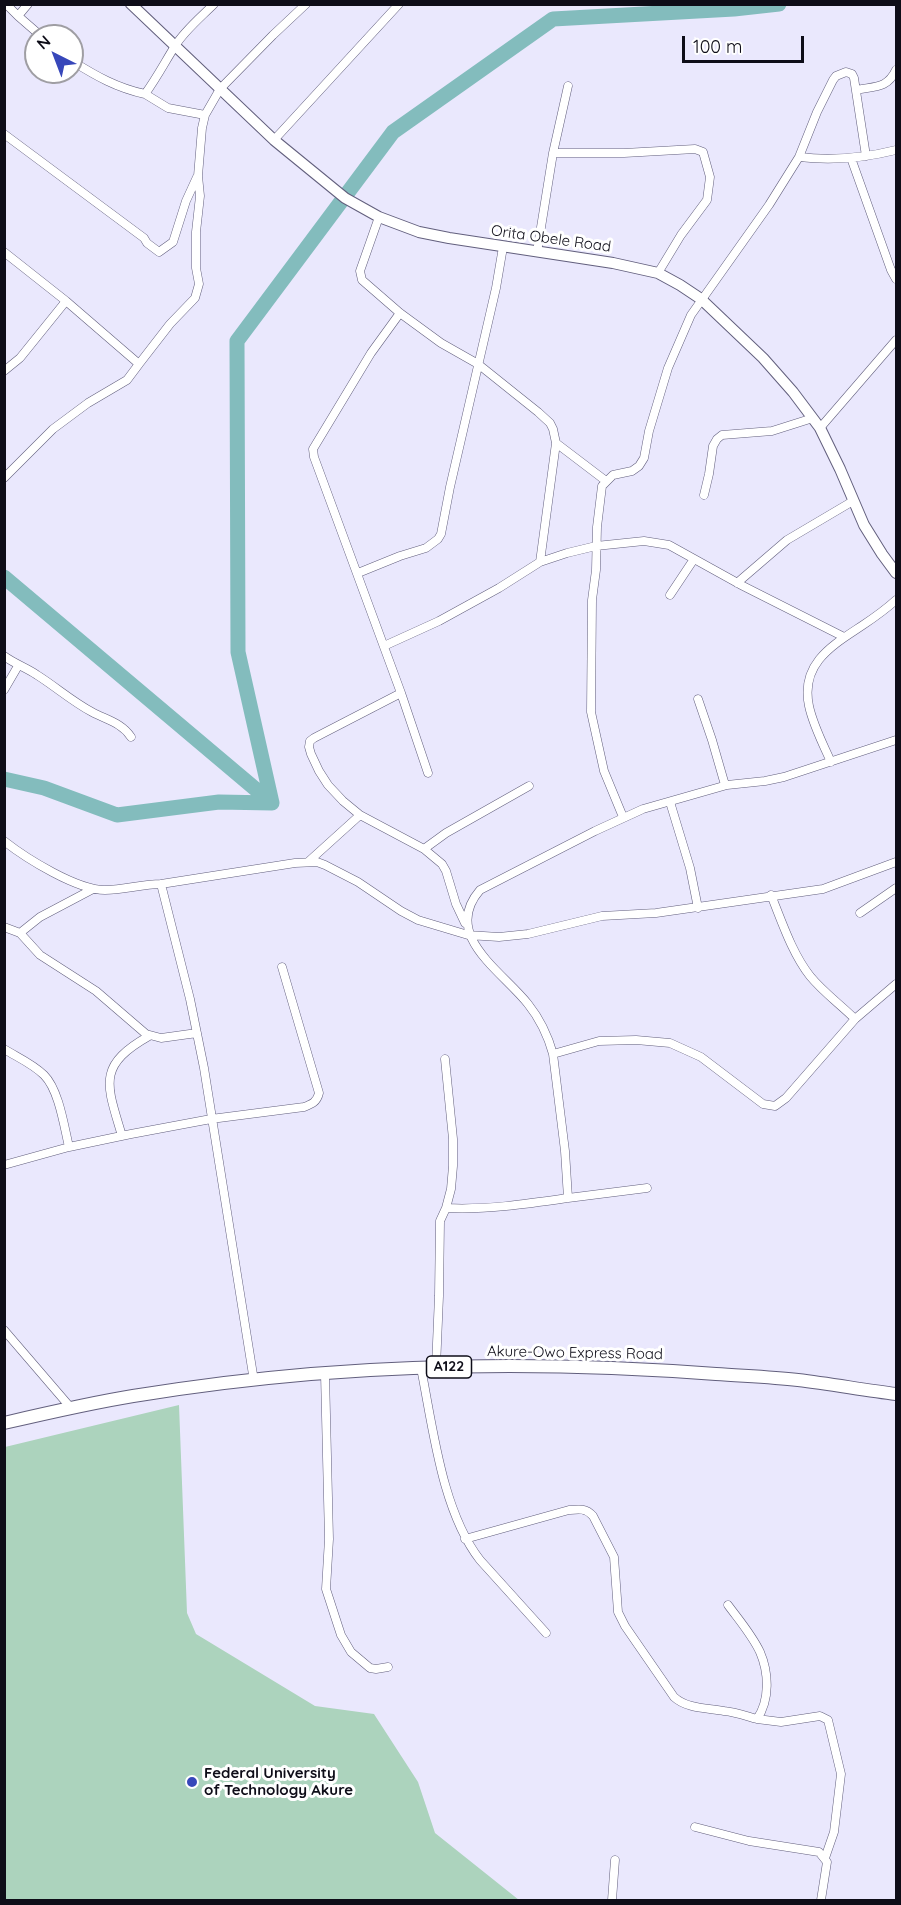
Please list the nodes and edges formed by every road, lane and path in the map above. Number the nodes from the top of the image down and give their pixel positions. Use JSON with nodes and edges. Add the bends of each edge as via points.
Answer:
{"nodes":[{"id":1,"x":6,"y":4,"type":"edge"},
{"id":2,"x":28,"y":4,"type":"edge"},
{"id":3,"x":131,"y":4,"type":"edge"},
{"id":4,"x":214,"y":4,"type":"edge"},
{"id":5,"x":306,"y":4,"type":"edge"},
{"id":6,"x":399,"y":4,"type":"edge"},
{"id":7,"x":18,"y":16,"type":"junction"},
{"id":8,"x":27,"y":24,"type":"edge"},
{"id":9,"x":175,"y":46,"type":"junction"},
{"id":10,"x":84,"y":68,"type":"edge"},
{"id":11,"x":897,"y":70,"type":"edge"},
{"id":12,"x":568,"y":86,"type":"dead end"},
{"id":13,"x":220,"y":88,"type":"junction"},
{"id":14,"x":856,"y":90,"type":"junction"},
{"id":15,"x":145,"y":94,"type":"junction"},
{"id":16,"x":205,"y":115,"type":"junction"},
{"id":17,"x":4,"y":134,"type":"edge"},
{"id":18,"x":274,"y":140,"type":"junction"},
{"id":19,"x":897,"y":150,"type":"edge"},
{"id":20,"x":554,"y":153,"type":"junction"},
{"id":21,"x":866,"y":156,"type":"junction"},
{"id":22,"x":799,"y":157,"type":"junction"},
{"id":23,"x":851,"y":158,"type":"junction"},
{"id":24,"x":198,"y":176,"type":"junction"},
{"id":25,"x":379,"y":217,"type":"junction"},
{"id":26,"x":503,"y":247,"type":"junction"},
{"id":27,"x":4,"y":252,"type":"edge"},
{"id":28,"x":537,"y":252,"type":"junction"},
{"id":29,"x":658,"y":273,"type":"junction"},
{"id":30,"x":897,"y":279,"type":"edge"},
{"id":31,"x":701,"y":299,"type":"junction"},
{"id":32,"x":66,"y":301,"type":"junction"},
{"id":33,"x":400,"y":312,"type":"junction"},
{"id":34,"x":897,"y":340,"type":"edge"},
{"id":35,"x":139,"y":364,"type":"junction"},
{"id":36,"x":478,"y":364,"type":"junction"},
{"id":37,"x":4,"y":371,"type":"edge"},
{"id":38,"x":813,"y":418,"type":"junction"},
{"id":39,"x":820,"y":428,"type":"junction"},
{"id":40,"x":556,"y":443,"type":"junction"},
{"id":41,"x":4,"y":478,"type":"edge"},
{"id":42,"x":606,"y":481,"type":"junction"},
{"id":43,"x":704,"y":495,"type":"dead end"},
{"id":44,"x":853,"y":501,"type":"junction"},
{"id":45,"x":597,"y":546,"type":"junction"},
{"id":46,"x":694,"y":558,"type":"junction"},
{"id":47,"x":540,"y":562,"type":"junction"},
{"id":48,"x":358,"y":573,"type":"junction"},
{"id":49,"x":897,"y":573,"type":"edge"},
{"id":50,"x":737,"y":583,"type":"junction"},
{"id":51,"x":670,"y":595,"type":"dead end"},
{"id":52,"x":897,"y":600,"type":"edge"},
{"id":53,"x":844,"y":637,"type":"junction"},
{"id":54,"x":384,"y":646,"type":"junction"},
{"id":55,"x":4,"y":656,"type":"edge"},
{"id":56,"x":18,"y":666,"type":"junction"},
{"id":57,"x":4,"y":690,"type":"edge"},
{"id":58,"x":401,"y":693,"type":"junction"},
{"id":59,"x":698,"y":699,"type":"dead end"},
{"id":60,"x":131,"y":737,"type":"dead end"},
{"id":61,"x":897,"y":741,"type":"edge"},
{"id":62,"x":831,"y":762,"type":"junction"},
{"id":63,"x":428,"y":773,"type":"dead end"},
{"id":64,"x":725,"y":785,"type":"junction"},
{"id":65,"x":529,"y":786,"type":"dead end"},
{"id":66,"x":670,"y":802,"type":"junction"},
{"id":67,"x":360,"y":815,"type":"junction"},
{"id":68,"x":624,"y":817,"type":"junction"},
{"id":69,"x":4,"y":841,"type":"edge"},
{"id":70,"x":424,"y":849,"type":"junction"},
{"id":71,"x":308,"y":862,"type":"junction"},
{"id":72,"x":897,"y":862,"type":"edge"},
{"id":73,"x":161,"y":884,"type":"junction"},
{"id":74,"x":897,"y":888,"type":"edge"},
{"id":75,"x":93,"y":889,"type":"junction"},
{"id":76,"x":771,"y":895,"type":"junction"},
{"id":77,"x":698,"y":908,"type":"junction"},
{"id":78,"x":860,"y":913,"type":"dead end"},
{"id":79,"x":467,"y":926,"type":"junction"},
{"id":80,"x":4,"y":927,"type":"edge"},
{"id":81,"x":20,"y":933,"type":"junction"},
{"id":82,"x":468,"y":935,"type":"junction"},
{"id":83,"x":282,"y":967,"type":"dead end"},
{"id":84,"x":897,"y":984,"type":"edge"},
{"id":85,"x":855,"y":1019,"type":"junction"},
{"id":86,"x":197,"y":1033,"type":"junction"},
{"id":87,"x":149,"y":1036,"type":"junction"},
{"id":88,"x":4,"y":1048,"type":"edge"},
{"id":89,"x":553,"y":1054,"type":"junction"},
{"id":90,"x":445,"y":1059,"type":"dead end"},
{"id":91,"x":211,"y":1119,"type":"junction"},
{"id":92,"x":122,"y":1136,"type":"junction"},
{"id":93,"x":69,"y":1147,"type":"junction"},
{"id":94,"x":4,"y":1165,"type":"edge"},
{"id":95,"x":647,"y":1188,"type":"dead end"},
{"id":96,"x":568,"y":1198,"type":"junction"},
{"id":97,"x":446,"y":1208,"type":"junction"},
{"id":98,"x":4,"y":1330,"type":"edge"},
{"id":99,"x":436,"y":1367,"type":"junction"},
{"id":100,"x":421,"y":1368,"type":"junction"},
{"id":101,"x":325,"y":1374,"type":"junction"},
{"id":102,"x":254,"y":1381,"type":"junction"},
{"id":103,"x":897,"y":1394,"type":"edge"},
{"id":104,"x":71,"y":1408,"type":"junction"},
{"id":105,"x":4,"y":1423,"type":"edge"},
{"id":106,"x":465,"y":1539,"type":"junction"},
{"id":107,"x":728,"y":1605,"type":"dead end"},
{"id":108,"x":546,"y":1633,"type":"dead end"},
{"id":109,"x":388,"y":1667,"type":"dead end"},
{"id":110,"x":757,"y":1719,"type":"junction"},
{"id":111,"x":695,"y":1827,"type":"dead end"},
{"id":112,"x":825,"y":1858,"type":"junction"},
{"id":113,"x":615,"y":1860,"type":"dead end"},
{"id":114,"x":612,"y":1900,"type":"edge"},
{"id":115,"x":821,"y":1900,"type":"edge"}],
"edges":[{"from":1,"to":7,"type":"street"},
{"from":2,"to":7,"type":"street"},
{"from":3,"to":9,"type":"main road","name":"Orita Obele Road"},
{"from":4,"to":9,"type":"street"},
{"from":5,"to":13,"type":"street"},
{"from":6,"to":18,"type":"street"},
{"from":7,"to":8,"type":"street"},
{"from":9,"to":13,"type":"main road","name":"Orita Obele Road"},
{"from":9,"to":15,"type":"street"},
{"from":10,"to":15,"type":"street","via":[[122,89]]},
{"from":11,"to":14,"type":"street","via":[[886,84]]},
{"from":12,"to":20,"type":"street"},
{"from":13,"to":16,"type":"street"},
{"from":13,"to":18,"type":"main road","name":"Orita Obele Road"},
{"from":14,"to":21,"type":"street"},
{"from":14,"to":22,"type":"street","via":[[852,74],[836,75]]},
{"from":15,"to":16,"type":"street","via":[[168,108]]},
{"from":16,"to":24,"type":"street"},
{"from":17,"to":24,"type":"street","via":[[159,252],[173,242]]},
{"from":18,"to":25,"type":"main road","name":"Orita Obele Road","via":[[345,198]]},
{"from":19,"to":21,"type":"street"},
{"from":20,"to":28,"type":"street"},
{"from":20,"to":29,"type":"street","via":[[695,149],[703,152],[710,177],[707,200]]},
{"from":21,"to":23,"type":"street"},
{"from":22,"to":23,"type":"street"},
{"from":22,"to":31,"type":"street"},
{"from":23,"to":30,"type":"street"},
{"from":24,"to":35,"type":"street","via":[[198,292]]},
{"from":25,"to":26,"type":"main road","name":"Orita Obele Road","via":[[419,232]]},
{"from":25,"to":33,"type":"street","via":[[360,275]]},
{"from":26,"to":28,"type":"main road","name":"Orita Obele Road"},
{"from":26,"to":36,"type":"street"},
{"from":27,"to":32,"type":"street"},
{"from":28,"to":29,"type":"main road","name":"Orita Obele Road"},
{"from":29,"to":31,"type":"main road","name":"Orita Obele Road"},
{"from":31,"to":38,"type":"main road","name":"Orita Obele Road","via":[[763,358]]},
{"from":31,"to":42,"type":"street","via":[[668,368],[644,458],[632,471],[613,475]]},
{"from":32,"to":35,"type":"street"},
{"from":32,"to":37,"type":"street","via":[[20,358]]},
{"from":33,"to":36,"type":"street","via":[[441,343]]},
{"from":33,"to":48,"type":"street","via":[[313,449]]},
{"from":34,"to":39,"type":"street"},
{"from":35,"to":41,"type":"street","via":[[127,380],[52,429]]},
{"from":36,"to":40,"type":"street","via":[[550,423]]},
{"from":36,"to":48,"type":"street","via":[[441,534],[426,548]]},
{"from":38,"to":39,"type":"main road","name":"Orita Obele Road"},
{"from":38,"to":43,"type":"street","via":[[772,431],[722,435],[713,446]]},
{"from":39,"to":44,"type":"main road","name":"Orita Obele Road"},
{"from":40,"to":42,"type":"street"},
{"from":40,"to":47,"type":"street"},
{"from":42,"to":45,"type":"street","via":[[602,486]]},
{"from":44,"to":49,"type":"main road","name":"Orita Obele Road","via":[[864,525]]},
{"from":44,"to":50,"type":"street","via":[[787,540]]},
{"from":45,"to":46,"type":"street","via":[[656,542]]},
{"from":45,"to":47,"type":"street"},
{"from":45,"to":68,"type":"street","via":[[591,712],[602,762]]},
{"from":46,"to":50,"type":"street"},
{"from":46,"to":51,"type":"street"},
{"from":47,"to":54,"type":"street","via":[[448,616]]},
{"from":48,"to":54,"type":"street"},
{"from":50,"to":53,"type":"street"},
{"from":52,"to":53,"type":"street"},
{"from":53,"to":62,"type":"street","via":[[815,664],[807,689],[809,706]]},
{"from":54,"to":58,"type":"street"},
{"from":55,"to":56,"type":"street"},
{"from":56,"to":57,"type":"street"},
{"from":56,"to":60,"type":"street","via":[[92,712],[123,726]]},
{"from":58,"to":63,"type":"street"},
{"from":58,"to":67,"type":"street","via":[[310,741],[311,754],[328,785]]},
{"from":59,"to":64,"type":"street"},
{"from":61,"to":62,"type":"street"},
{"from":62,"to":64,"type":"street","via":[[765,781]]},
{"from":64,"to":66,"type":"street"},
{"from":65,"to":70,"type":"street"},
{"from":66,"to":68,"type":"street"},
{"from":66,"to":77,"type":"street"},
{"from":67,"to":70,"type":"street"},
{"from":67,"to":71,"type":"street"},
{"from":68,"to":79,"type":"street","via":[[480,890],[471,900]]},
{"from":69,"to":75,"type":"street","via":[[41,866]]},
{"from":70,"to":79,"type":"street","via":[[446,871]]},
{"from":71,"to":73,"type":"street"},
{"from":71,"to":82,"type":"street","via":[[338,872],[418,920]]},
{"from":72,"to":76,"type":"street","via":[[823,889]]},
{"from":73,"to":75,"type":"street"},
{"from":73,"to":86,"type":"street"},
{"from":74,"to":78,"type":"street"},
{"from":75,"to":81,"type":"street","via":[[40,917]]},
{"from":76,"to":77,"type":"street"},
{"from":76,"to":85,"type":"street","via":[[804,968]]},
{"from":77,"to":82,"type":"street","via":[[602,916],[520,936]]},
{"from":79,"to":82,"type":"street"},
{"from":80,"to":81,"type":"street"},
{"from":81,"to":87,"type":"street","via":[[40,955],[96,991]]},
{"from":82,"to":89,"type":"street","via":[[528,1004]]},
{"from":83,"to":91,"type":"street","via":[[318,1099],[304,1107]]},
{"from":84,"to":85,"type":"street"},
{"from":85,"to":89,"type":"street","via":[[775,1106],[763,1104],[701,1058],[670,1043],[599,1041]]},
{"from":86,"to":87,"type":"street"},
{"from":86,"to":91,"type":"street"},
{"from":87,"to":92,"type":"street","via":[[119,1056],[109,1080]]},
{"from":88,"to":93,"type":"street","via":[[49,1081]]},
{"from":89,"to":96,"type":"street"},
{"from":90,"to":97,"type":"street","via":[[453,1140],[451,1190]]},
{"from":91,"to":92,"type":"street"},
{"from":91,"to":102,"type":"street"},
{"from":92,"to":93,"type":"street"},
{"from":93,"to":94,"type":"street"},
{"from":95,"to":96,"type":"street"},
{"from":96,"to":97,"type":"street"},
{"from":97,"to":99,"type":"street","via":[[440,1221]]},
{"from":98,"to":104,"type":"street"},
{"from":99,"to":100,"type":"highway","name":"Akure-Owo Express Road","number":"A122"},
{"from":99,"to":103,"type":"highway","name":"Akure-Owo Express Road","number":"A122","via":[[666,1370],[797,1380]]},
{"from":100,"to":101,"type":"highway","name":"Akure-Owo Express Road","number":"A122"},
{"from":100,"to":106,"type":"street","via":[[450,1500]]},
{"from":101,"to":102,"type":"highway","name":"Akure-Owo Express Road","number":"A122"},
{"from":101,"to":109,"type":"street","via":[[329,1539],[326,1589],[341,1635],[351,1652],[370,1668]]},
{"from":102,"to":104,"type":"highway","name":"Akure-Owo Express Road","number":"A122"},
{"from":104,"to":105,"type":"highway","name":"Akure-Owo Express Road","number":"A122"},
{"from":106,"to":108,"type":"street"},
{"from":106,"to":110,"type":"street","via":[[569,1509],[589,1511],[614,1557],[616,1604],[625,1626],[678,1701]]},
{"from":107,"to":110,"type":"street","via":[[760,1652],[765,1670],[765,1701]]},
{"from":110,"to":112,"type":"street","via":[[781,1722],[820,1716],[828,1720],[842,1774],[834,1832]]},
{"from":111,"to":112,"type":"street","via":[[748,1841],[819,1852]]},
{"from":112,"to":115,"type":"street"},
{"from":113,"to":114,"type":"street"}]}
